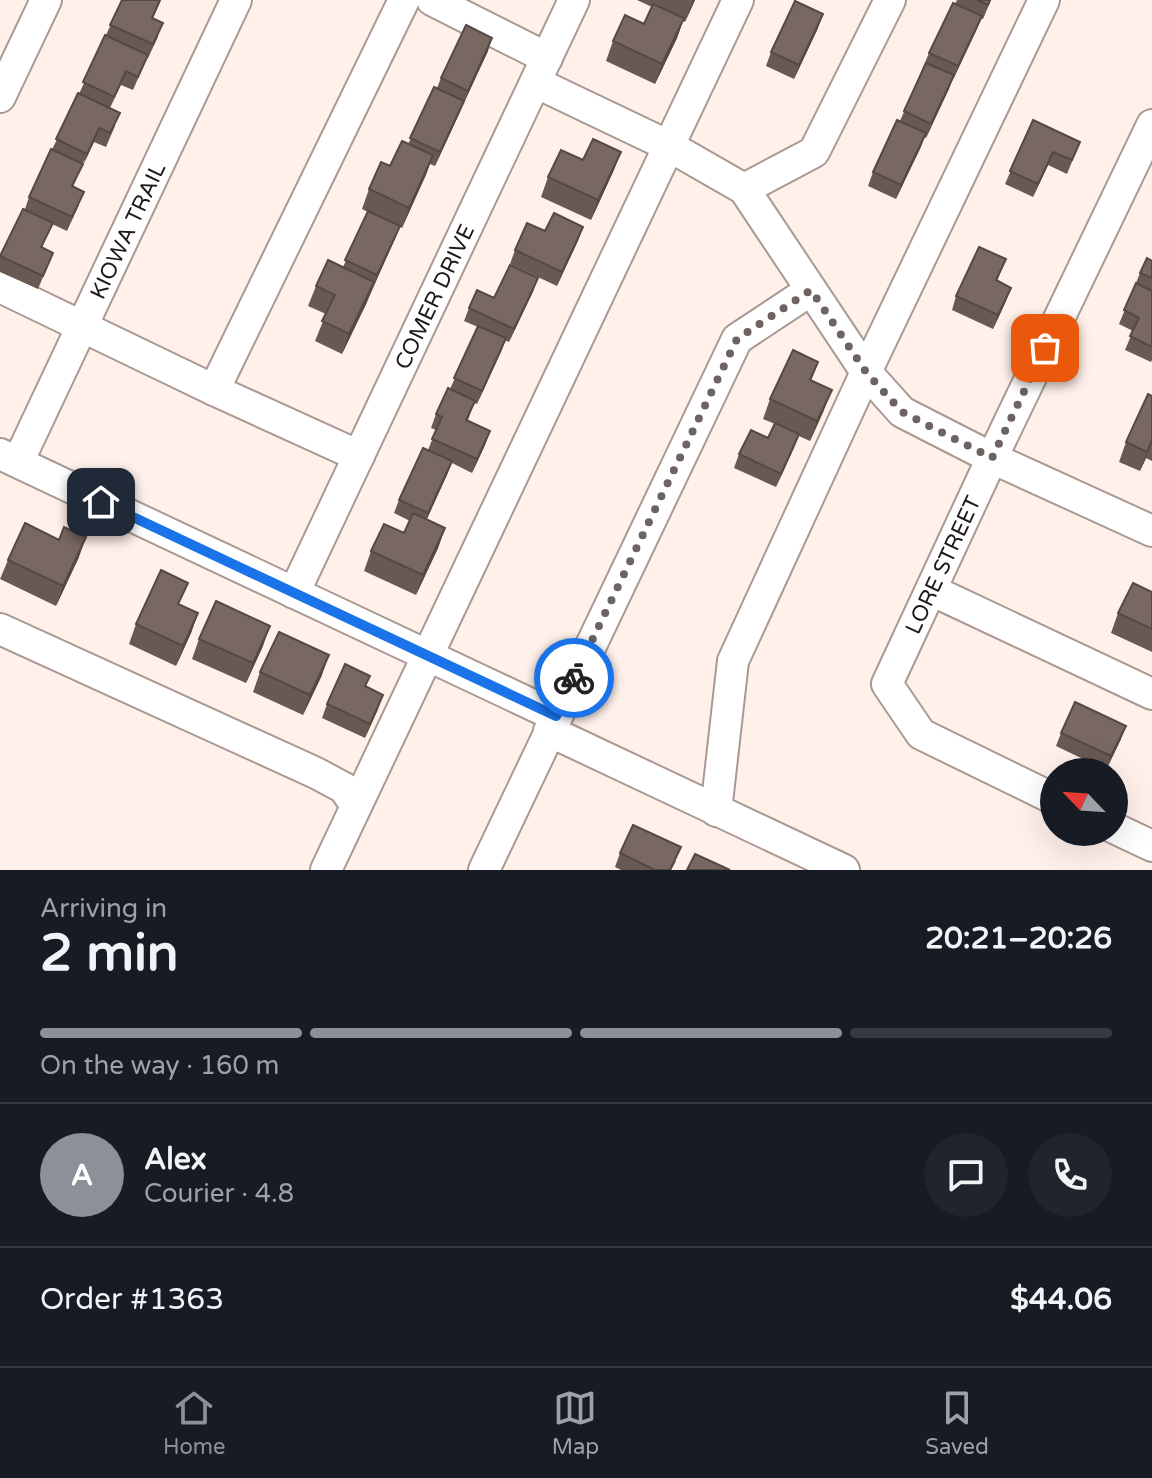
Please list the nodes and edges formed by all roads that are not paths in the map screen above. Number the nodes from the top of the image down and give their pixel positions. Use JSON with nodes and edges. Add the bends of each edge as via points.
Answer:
{"nodes":[{"id":1,"x":46,"y":0,"type":"edge"},
{"id":2,"x":236,"y":0,"type":"edge"},
{"id":3,"x":404,"y":0,"type":"edge"},
{"id":4,"x":432,"y":0,"type":"edge"},
{"id":5,"x":574,"y":0,"type":"edge"},
{"id":6,"x":738,"y":0,"type":"edge"},
{"id":7,"x":890,"y":0,"type":"edge"},
{"id":8,"x":1044,"y":0,"type":"edge"},
{"id":9,"x":542,"y":70,"type":"junction"},
{"id":10,"x":0,"y":97,"type":"edge"},
{"id":11,"x":1152,"y":125,"type":"edge"},
{"id":12,"x":669,"y":146,"type":"junction"},
{"id":13,"x":744,"y":189,"type":"junction"},
{"id":14,"x":0,"y":287,"type":"edge"},
{"id":15,"x":811,"y":290,"type":"junction"},
{"id":16,"x":81,"y":326,"type":"junction"},
{"id":17,"x":866,"y":372,"type":"junction"},
{"id":18,"x":214,"y":390,"type":"junction"},
{"id":19,"x":359,"y":456,"type":"junction"},
{"id":20,"x":9,"y":458,"type":"edge"},
{"id":21,"x":992,"y":458,"type":"junction"},
{"id":22,"x":1152,"y":531,"type":"edge"},
{"id":23,"x":931,"y":590,"type":"junction"},
{"id":24,"x":294,"y":593,"type":"junction"},
{"id":25,"x":0,"y":629,"type":"edge"},
{"id":26,"x":429,"y":655,"type":"junction"},
{"id":27,"x":1152,"y":694,"type":"edge"},
{"id":28,"x":552,"y":724,"type":"junction"},
{"id":29,"x":1040,"y":792,"type":"edge"},
{"id":30,"x":356,"y":806,"type":"junction"},
{"id":31,"x":716,"y":811,"type":"junction"},
{"id":32,"x":1128,"y":835,"type":"edge"},
{"id":33,"x":1152,"y":846,"type":"edge"},
{"id":34,"x":489,"y":869,"type":"edge"},
{"id":35,"x":326,"y":870,"type":"edge"},
{"id":36,"x":844,"y":870,"type":"edge"}],
"edges":[{"from":1,"to":10,"type":"street"},
{"from":2,"to":16,"type":"street","name":"KIOWA TRAIL"},
{"from":3,"to":18,"type":"street"},
{"from":4,"to":9,"type":"street"},
{"from":5,"to":9,"type":"street","name":"COMER DRIVE"},
{"from":6,"to":12,"type":"street"},
{"from":7,"to":13,"type":"street","via":[[814,152]]},
{"from":8,"to":17,"type":"street"},
{"from":9,"to":12,"type":"street"},
{"from":9,"to":19,"type":"street","name":"COMER DRIVE"},
{"from":11,"to":21,"type":"street","name":"LORE STREET"},
{"from":12,"to":13,"type":"street"},
{"from":12,"to":26,"type":"street"},
{"from":13,"to":15,"type":"street"},
{"from":14,"to":16,"type":"street"},
{"from":15,"to":17,"type":"street"},
{"from":15,"to":28,"type":"street","via":[[737,339]]},
{"from":16,"to":18,"type":"street"},
{"from":16,"to":20,"type":"street","name":"KIOWA TRAIL"},
{"from":17,"to":21,"type":"street","via":[[902,412]]},
{"from":17,"to":31,"type":"street","via":[[733,661]]},
{"from":18,"to":19,"type":"street"},
{"from":19,"to":24,"type":"street","name":"COMER DRIVE"},
{"from":20,"to":24,"type":"street"},
{"from":21,"to":22,"type":"street"},
{"from":21,"to":23,"type":"street","name":"LORE STREET"},
{"from":23,"to":27,"type":"street"},
{"from":23,"to":29,"type":"street","name":"LORE STREET","via":[[887,684],[921,734]]},
{"from":24,"to":26,"type":"street"},
{"from":25,"to":30,"type":"street","via":[[316,773],[344,788]]},
{"from":26,"to":28,"type":"street"},
{"from":26,"to":30,"type":"street"},
{"from":28,"to":31,"type":"street"},
{"from":28,"to":34,"type":"street"},
{"from":30,"to":35,"type":"street"},
{"from":31,"to":36,"type":"street"},
{"from":32,"to":33,"type":"street"}]}
